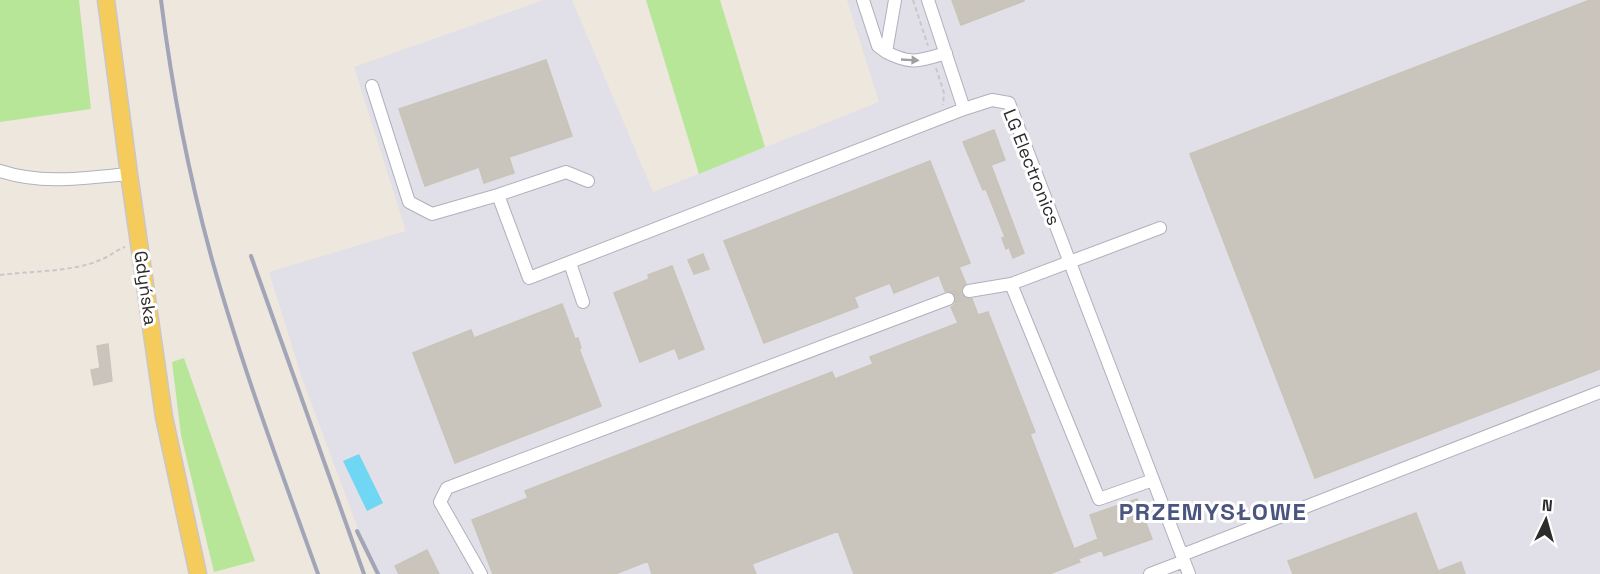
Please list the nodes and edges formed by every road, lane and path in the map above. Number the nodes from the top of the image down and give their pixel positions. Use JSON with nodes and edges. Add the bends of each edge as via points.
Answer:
{"nodes":[{"id":1,"x":106,"y":0,"type":"edge"},
{"id":2,"x":863,"y":0,"type":"edge"},
{"id":3,"x":895,"y":0,"type":"edge"},
{"id":4,"x":928,"y":0,"type":"edge"},
{"id":5,"x":886,"y":52,"type":"junction"},
{"id":6,"x":946,"y":53,"type":"junction"},
{"id":7,"x":372,"y":86,"type":"dead end"},
{"id":8,"x":964,"y":110,"type":"junction"},
{"id":9,"x":0,"y":171,"type":"edge"},
{"id":10,"x":129,"y":174,"type":"junction"},
{"id":11,"x":588,"y":181,"type":"dead end"},
{"id":12,"x":498,"y":195,"type":"junction"},
{"id":13,"x":1160,"y":228,"type":"dead end"},
{"id":14,"x":139,"y":242,"type":"junction"},
{"id":15,"x":570,"y":262,"type":"junction"},
{"id":16,"x":1070,"y":263,"type":"junction"},
{"id":17,"x":0,"y":275,"type":"edge"},
{"id":18,"x":1011,"y":284,"type":"junction"},
{"id":19,"x":969,"y":291,"type":"tunnel mouth"},
{"id":20,"x":948,"y":299,"type":"tunnel mouth"},
{"id":21,"x":583,"y":302,"type":"dead end"},
{"id":22,"x":1600,"y":392,"type":"edge"},
{"id":23,"x":1153,"y":480,"type":"junction"},
{"id":24,"x":1183,"y":558,"type":"junction"},
{"id":25,"x":198,"y":574,"type":"edge"},
{"id":26,"x":481,"y":574,"type":"edge"},
{"id":27,"x":1150,"y":574,"type":"edge"},
{"id":28,"x":1189,"y":574,"type":"edge"}],
"edges":[{"from":1,"to":10,"type":"main road","name":"Gdyńska"},
{"from":2,"to":5,"type":"street","via":[[878,46]]},
{"from":3,"to":5,"type":"street"},
{"from":4,"to":6,"type":"street"},
{"from":5,"to":6,"type":"street","one_way":true,"via":[[900,60],[919,61]]},
{"from":6,"to":8,"type":"street"},
{"from":7,"to":12,"type":"street","via":[[409,202],[432,214]]},
{"from":8,"to":15,"type":"street","name":"LG Electronics"},
{"from":8,"to":16,"type":"street","name":"LG Electronics","via":[[992,100],[1009,103]]},
{"from":9,"to":10,"type":"street","via":[[50,180]]},
{"from":10,"to":14,"type":"main road","name":"Gdyńska"},
{"from":11,"to":12,"type":"street","via":[[566,172]]},
{"from":12,"to":15,"type":"street","name":"LG Electronics","via":[[529,278]]},
{"from":13,"to":16,"type":"street"},
{"from":14,"to":17,"type":"path","via":[[117,249],[100,261],[72,268]]},
{"from":14,"to":25,"type":"main road","name":"Gdyńska","via":[[164,417]]},
{"from":15,"to":21,"type":"street"},
{"from":16,"to":18,"type":"street"},
{"from":16,"to":23,"type":"street","name":"LG Electronics"},
{"from":18,"to":19,"type":"street"},
{"from":18,"to":23,"type":"street","via":[[1099,500]]},
{"from":20,"to":26,"type":"street","via":[[447,488],[440,502]]},
{"from":22,"to":24,"type":"street"},
{"from":23,"to":24,"type":"street","name":"LG Electronics"},
{"from":24,"to":27,"type":"street"},
{"from":24,"to":28,"type":"street","name":"LG Electronics"}]}
